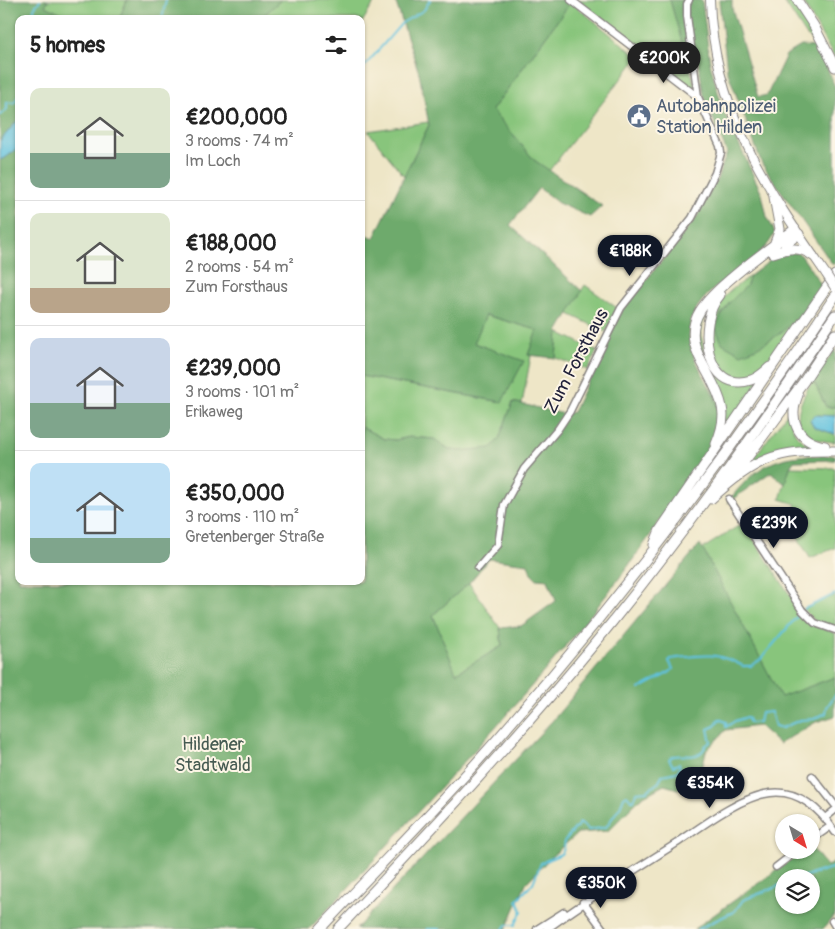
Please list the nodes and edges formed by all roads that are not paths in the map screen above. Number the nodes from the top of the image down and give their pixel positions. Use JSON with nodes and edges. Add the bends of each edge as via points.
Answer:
{"nodes":[{"id":1,"x":572,"y":0,"type":"edge"},
{"id":2,"x":690,"y":0,"type":"edge"},
{"id":3,"x":710,"y":0,"type":"edge"},
{"id":4,"x":797,"y":0,"type":"edge"},
{"id":5,"x":835,"y":67,"type":"edge"},
{"id":6,"x":698,"y":97,"type":"junction"},
{"id":7,"x":774,"y":197,"type":"junction"},
{"id":8,"x":797,"y":232,"type":"junction"},
{"id":9,"x":774,"y":249,"type":"junction"},
{"id":10,"x":814,"y":256,"type":"junction"},
{"id":11,"x":830,"y":275,"type":"edge"},
{"id":12,"x":835,"y":280,"type":"edge"},
{"id":13,"x":835,"y":288,"type":"edge"},
{"id":14,"x":835,"y":296,"type":"edge"},
{"id":15,"x":835,"y":316,"type":"edge"},
{"id":16,"x":835,"y":334,"type":"edge"},
{"id":17,"x":801,"y":347,"type":"junction"},
{"id":18,"x":778,"y":361,"type":"junction"},
{"id":19,"x":804,"y":381,"type":"junction"},
{"id":20,"x":835,"y":446,"type":"edge"},
{"id":21,"x":835,"y":451,"type":"edge"},
{"id":22,"x":711,"y":457,"type":"junction"},
{"id":23,"x":730,"y":481,"type":"junction"},
{"id":24,"x":730,"y":499,"type":"dead end"},
{"id":25,"x":695,"y":515,"type":"junction"},
{"id":26,"x":649,"y":556,"type":"junction"},
{"id":27,"x":478,"y":568,"type":"dead end"},
{"id":28,"x":835,"y":630,"type":"edge"},
{"id":29,"x":812,"y":776,"type":"dead end"},
{"id":30,"x":835,"y":804,"type":"edge"},
{"id":31,"x":835,"y":810,"type":"edge"},
{"id":32,"x":825,"y":818,"type":"junction"},
{"id":33,"x":831,"y":826,"type":"junction"},
{"id":34,"x":835,"y":832,"type":"edge"},
{"id":35,"x":820,"y":834,"type":"edge"},
{"id":36,"x":786,"y":859,"type":"edge"},
{"id":37,"x":776,"y":867,"type":"dead end"},
{"id":38,"x":583,"y":902,"type":"junction"},
{"id":39,"x":320,"y":929,"type":"edge"},
{"id":40,"x":338,"y":929,"type":"edge"},
{"id":41,"x":537,"y":929,"type":"edge"},
{"id":42,"x":546,"y":929,"type":"edge"},
{"id":43,"x":603,"y":929,"type":"edge"}],
"edges":[{"from":1,"to":6,"type":"street"},
{"from":2,"to":6,"type":"street","name":"Zum Forsthaus","via":[[686,4]]},
{"from":3,"to":7,"type":"main road","via":[[715,46],[726,95],[745,144]]},
{"from":4,"to":5,"type":"highway"},
{"from":6,"to":27,"type":"street","name":"Zum Forsthaus","via":[[720,146],[715,173],[692,218],[621,308],[570,411],[524,469],[504,505],[498,545]]},
{"from":7,"to":8,"type":"main road"},
{"from":7,"to":9,"type":"highway","via":[[780,229]]},
{"from":8,"to":9,"type":"highway"},
{"from":8,"to":10,"type":"main road"},
{"from":9,"to":10,"type":"highway","via":[[798,248]]},
{"from":9,"to":18,"type":"highway","via":[[718,296],[708,314],[706,336],[713,365],[732,380],[752,380]]},
{"from":9,"to":22,"type":"highway","via":[[706,302],[695,322],[696,352],[722,406],[722,426]]},
{"from":10,"to":11,"type":"main road"},
{"from":11,"to":13,"type":"main road","bridge":true},
{"from":11,"to":18,"type":"highway"},
{"from":12,"to":17,"type":"highway","via":[[809,323]]},
{"from":14,"to":17,"type":"highway"},
{"from":15,"to":25,"type":"highway"},
{"from":16,"to":19,"type":"highway"},
{"from":17,"to":26,"type":"highway","via":[[707,481]]},
{"from":18,"to":22,"type":"highway"},
{"from":19,"to":20,"type":"highway","via":[[794,405],[794,422],[802,437],[816,445]]},
{"from":19,"to":23,"type":"highway"},
{"from":21,"to":23,"type":"highway","via":[[797,451],[775,455]]},
{"from":22,"to":26,"type":"highway","via":[[660,530]]},
{"from":23,"to":25,"type":"highway"},
{"from":24,"to":28,"type":"street","via":[[805,614],[815,623]]},
{"from":25,"to":40,"type":"highway","via":[[566,678]]},
{"from":26,"to":39,"type":"highway","via":[[477,762]]},
{"from":29,"to":30,"type":"street"},
{"from":31,"to":32,"type":"street"},
{"from":32,"to":33,"type":"street"},
{"from":32,"to":38,"type":"street","via":[[814,807],[792,795],[771,793],[756,797],[714,819]]},
{"from":33,"to":34,"type":"street"},
{"from":33,"to":35,"type":"street"},
{"from":36,"to":37,"type":"street"},
{"from":38,"to":41,"type":"street"},
{"from":38,"to":42,"type":"street"},
{"from":38,"to":43,"type":"street"}]}
